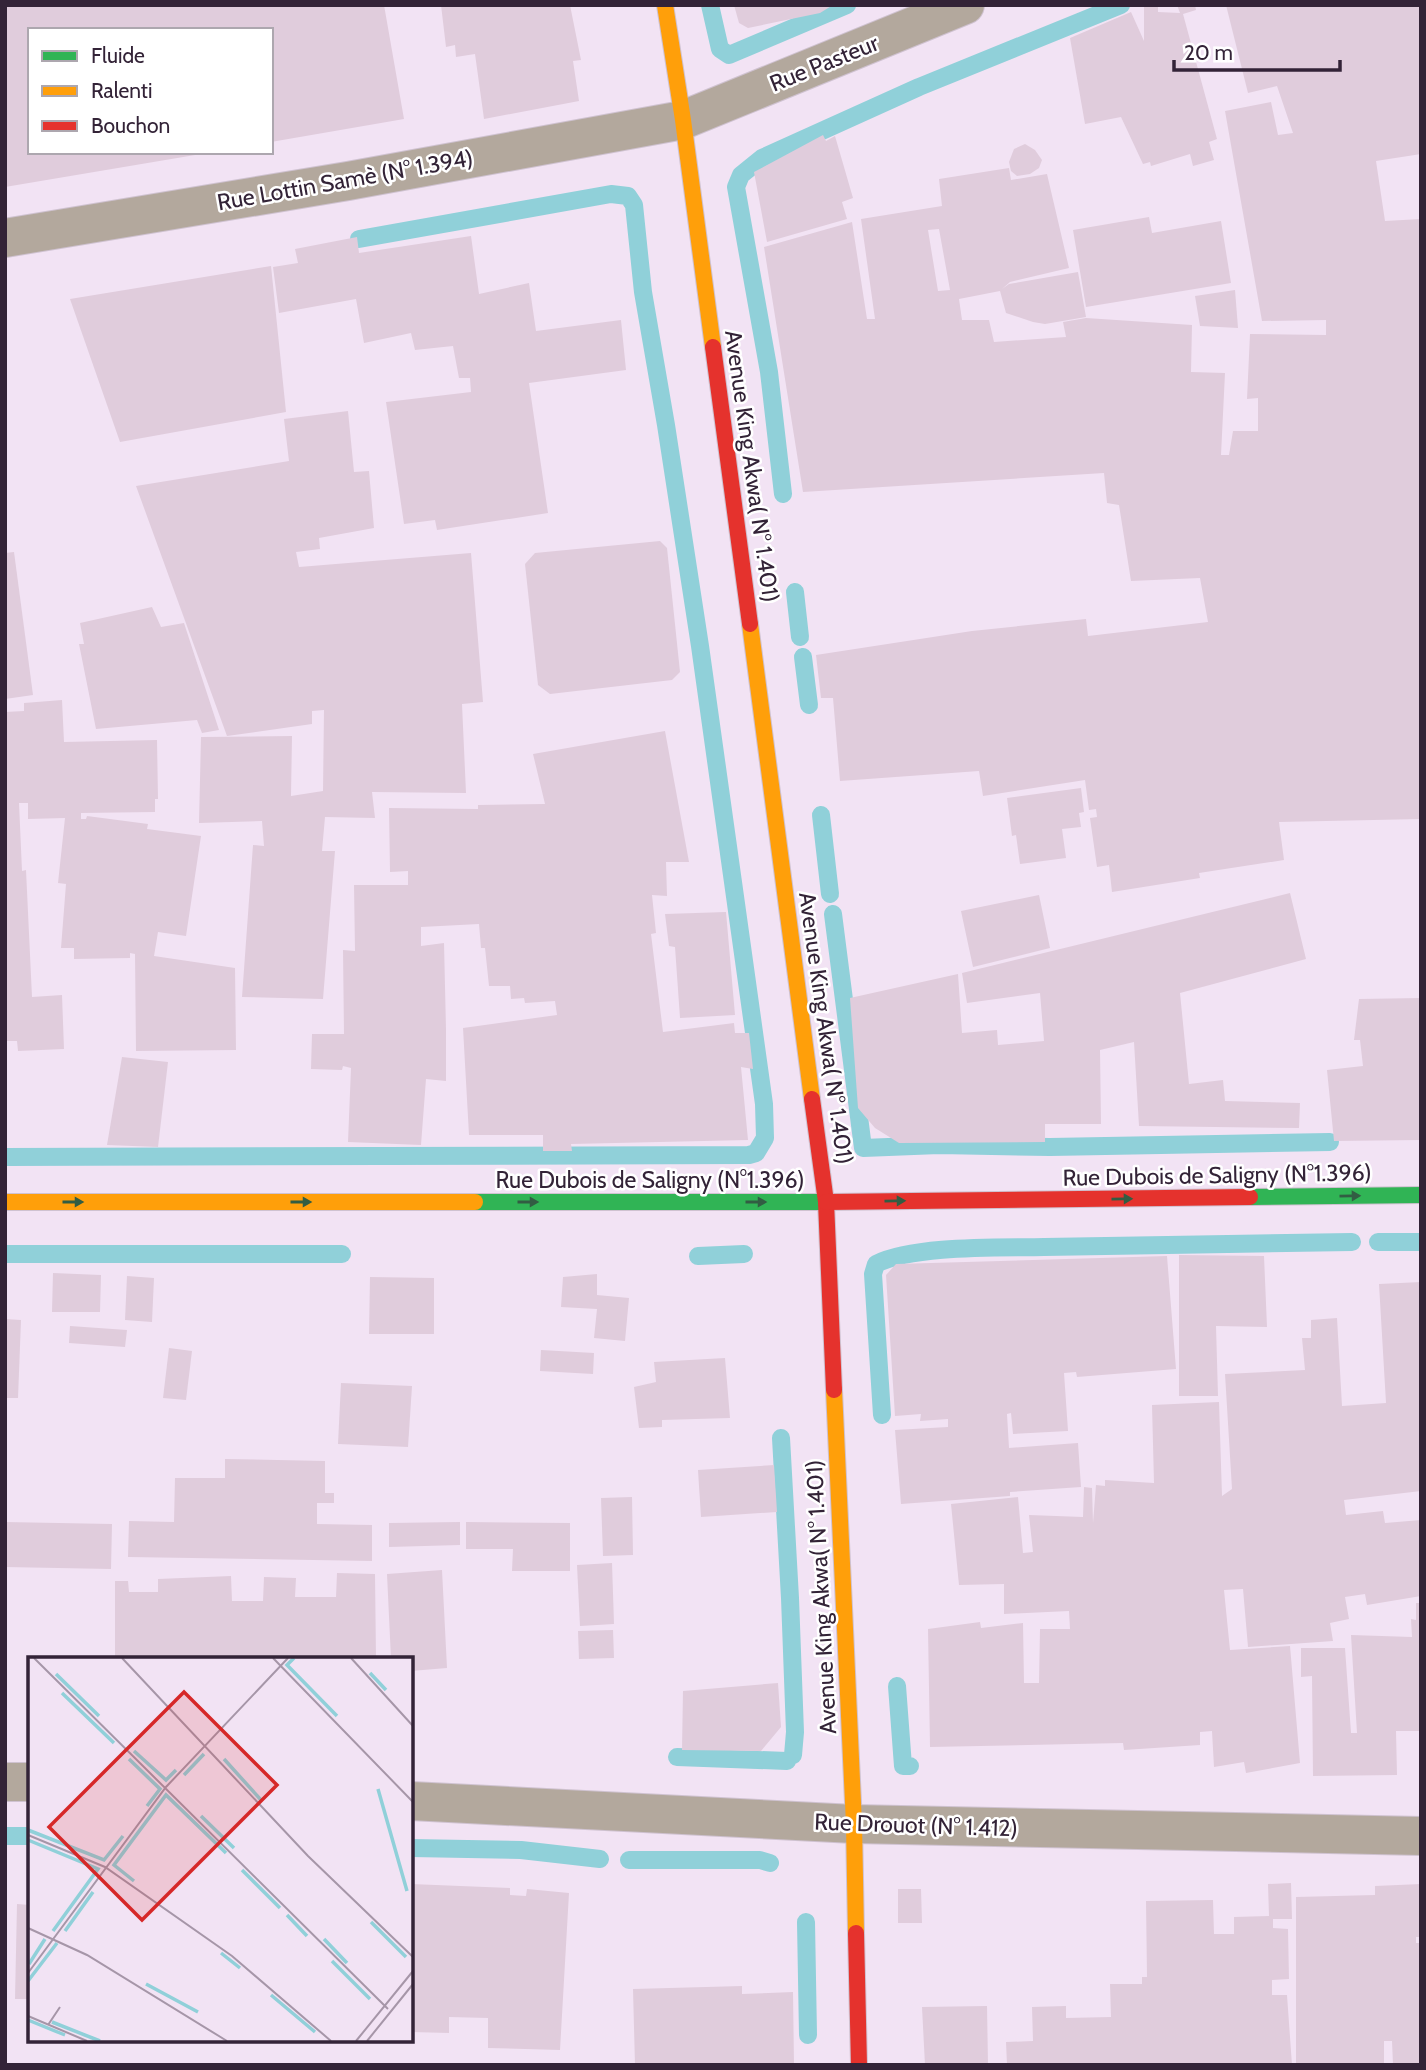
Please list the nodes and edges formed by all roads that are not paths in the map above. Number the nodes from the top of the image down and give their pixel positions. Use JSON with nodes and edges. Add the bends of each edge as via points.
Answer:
{"nodes":[{"id":1,"x":665,"y":5,"type":"edge"},
{"id":2,"x":965,"y":5,"type":"edge"},
{"id":3,"x":683,"y":120,"type":"junction"},
{"id":4,"x":5,"y":238,"type":"edge"},
{"id":5,"x":1421,"y":1195,"type":"edge"},
{"id":6,"x":5,"y":1202,"type":"edge"},
{"id":7,"x":827,"y":1202,"type":"junction"},
{"id":8,"x":5,"y":1782,"type":"edge"},
{"id":9,"x":28,"y":1782,"type":"edge"},
{"id":10,"x":413,"y":1801,"type":"edge"},
{"id":11,"x":854,"y":1824,"type":"junction"},
{"id":12,"x":1421,"y":1836,"type":"edge"},
{"id":13,"x":859,"y":2065,"type":"edge"}],
"edges":[{"from":1,"to":3,"type":"street","name":"Avenue King Akwa( N° 1.401)"},
{"from":2,"to":3,"type":"street","name":"Rue Pasteur"},
{"from":3,"to":4,"type":"street","name":"Rue Lottin Samè (N° 1.394)"},
{"from":3,"to":7,"type":"street","name":"Avenue King Akwa( N° 1.401)"},
{"from":7,"to":5,"type":"street","name":"Rue Dubois de Saligny (N°1.396)","one_way":true},
{"from":6,"to":7,"type":"street","name":"Rue Dubois de Saligny (N°1.396)","one_way":true},
{"from":7,"to":11,"type":"street","name":"Avenue King Akwa( N° 1.401)"},
{"from":8,"to":9,"type":"street"},
{"from":10,"to":11,"type":"street","name":"Rue Drouot (N° 1.412)"},
{"from":11,"to":12,"type":"street","name":"Rue Drouot (N° 1.412)"},
{"from":11,"to":13,"type":"street","name":"Avenue King Akwa( N° 1.401)"}]}
